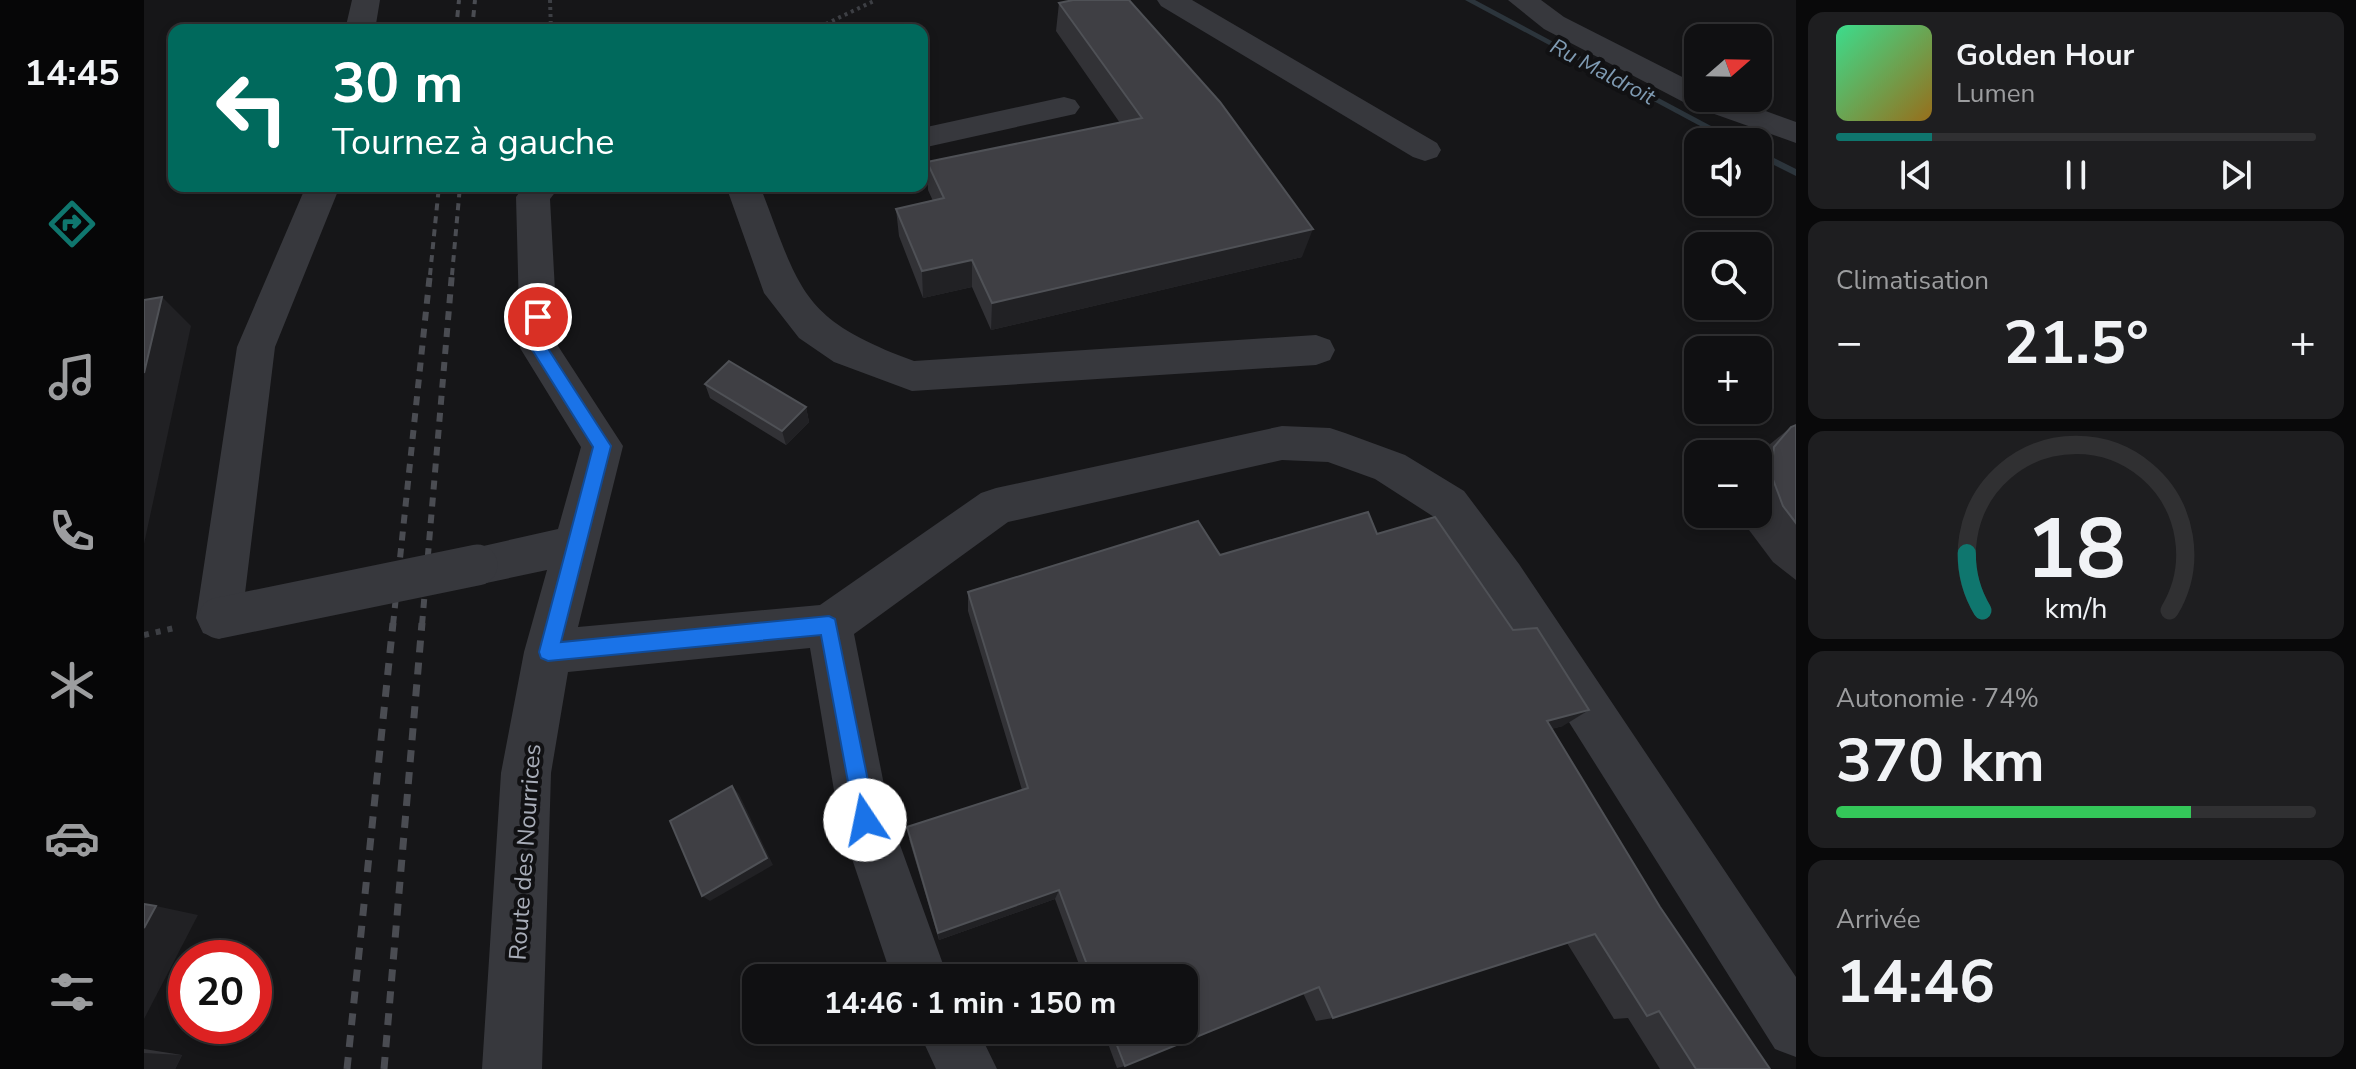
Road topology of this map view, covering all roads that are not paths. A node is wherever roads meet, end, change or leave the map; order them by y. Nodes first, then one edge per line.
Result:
1 (366, 0) edge
2 (1171, 0) edge
3 (1522, 0) edge
4 (361, 24) edge
5 (1684, 90) edge
6 (1064, 107) dead end
7 (1738, 112) edge
8 (1796, 133) edge
9 (928, 137) edge
10 (1425, 150) dead end
11 (321, 192) edge
12 (538, 192) edge
13 (756, 192) edge
14 (1316, 350) dead end
15 (575, 545) junction
16 (829, 625) junction
17 (548, 652) junction
18 (915, 964) edge
19 (1796, 1028) edge
20 (954, 1044) edge
21 (512, 1069) edge
22 (967, 1069) edge

1 - 4 street
2 - 10 street
3 - 5 street
6 - 9 street
7 - 8 street
11 - 15 street, bridge
12 - 15 street, Route des Nourrices
13 - 14 street
15 - 17 street, Route des Nourrices
16 - 17 street
16 - 18 street
16 - 19 street
17 - 21 street, Route des Nourrices
20 - 22 street

